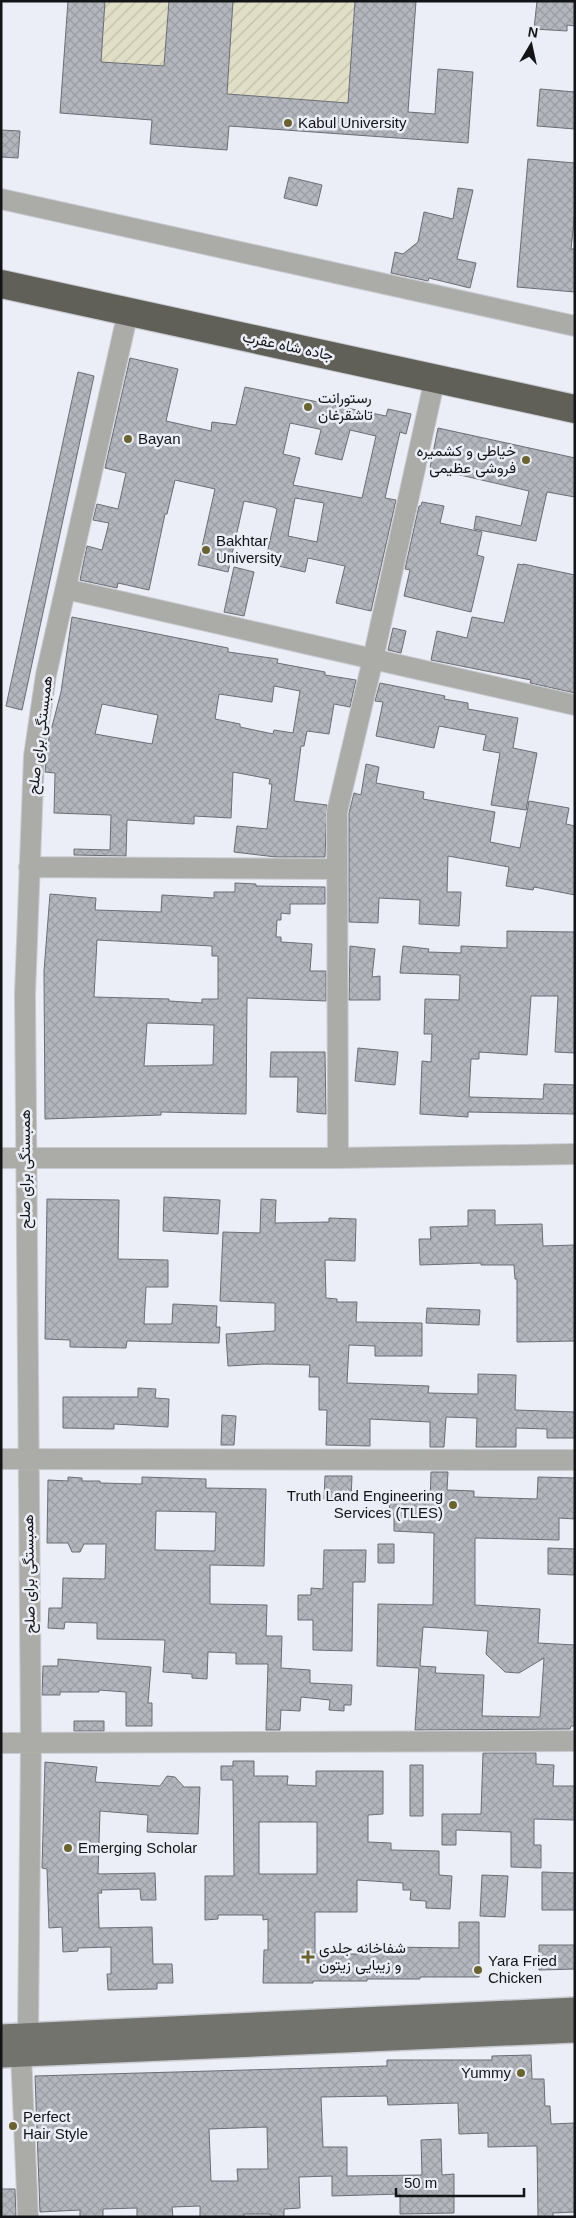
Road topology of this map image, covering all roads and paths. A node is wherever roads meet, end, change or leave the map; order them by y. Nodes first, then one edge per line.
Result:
1 (1, 199) edge
2 (1, 284) edge
3 (128, 312) junction
4 (575, 326) edge
5 (435, 378) junction
6 (575, 410) edge
7 (66, 589) junction
8 (373, 659) junction
9 (575, 705) edge
10 (29, 866) junction
11 (336, 869) junction
12 (575, 1154) edge
13 (1, 1158) edge
14 (25, 1158) junction
15 (338, 1158) junction
16 (1, 1459) edge
17 (27, 1459) junction
18 (575, 1460) edge
19 (575, 1741) edge
20 (1, 1743) edge
21 (31, 1743) junction
22 (575, 2010) edge
23 (575, 2030) edge
24 (1, 2037) edge
25 (17, 2048) edge
26 (28, 2217) edge

1 - 4 street
2 - 3 highway, جاده شاه عقرب
3 - 5 highway, جاده شاه عقرب
3 - 7 street, همبستگی برای صلح
5 - 6 highway, جاده شاه عقرب
5 - 8 street
7 - 8 street
7 - 10 street, همبستگی برای صلح
8 - 9 street
8 - 11 street
10 - 11 street
10 - 14 street, همبستگی برای صلح
11 - 15 street
12 - 15 street
13 - 14 street
14 - 15 street
14 - 17 street, همبستگی برای صلح
16 - 17 street
17 - 18 street
17 - 21 street, همبستگی برای صلح
19 - 21 street
20 - 21 street
21 - 25 street, همبستگی برای صلح
22 - 25 main road
23 - 25 main road
24 - 25 main road
25 - 26 street, همبستگی برای صلح

